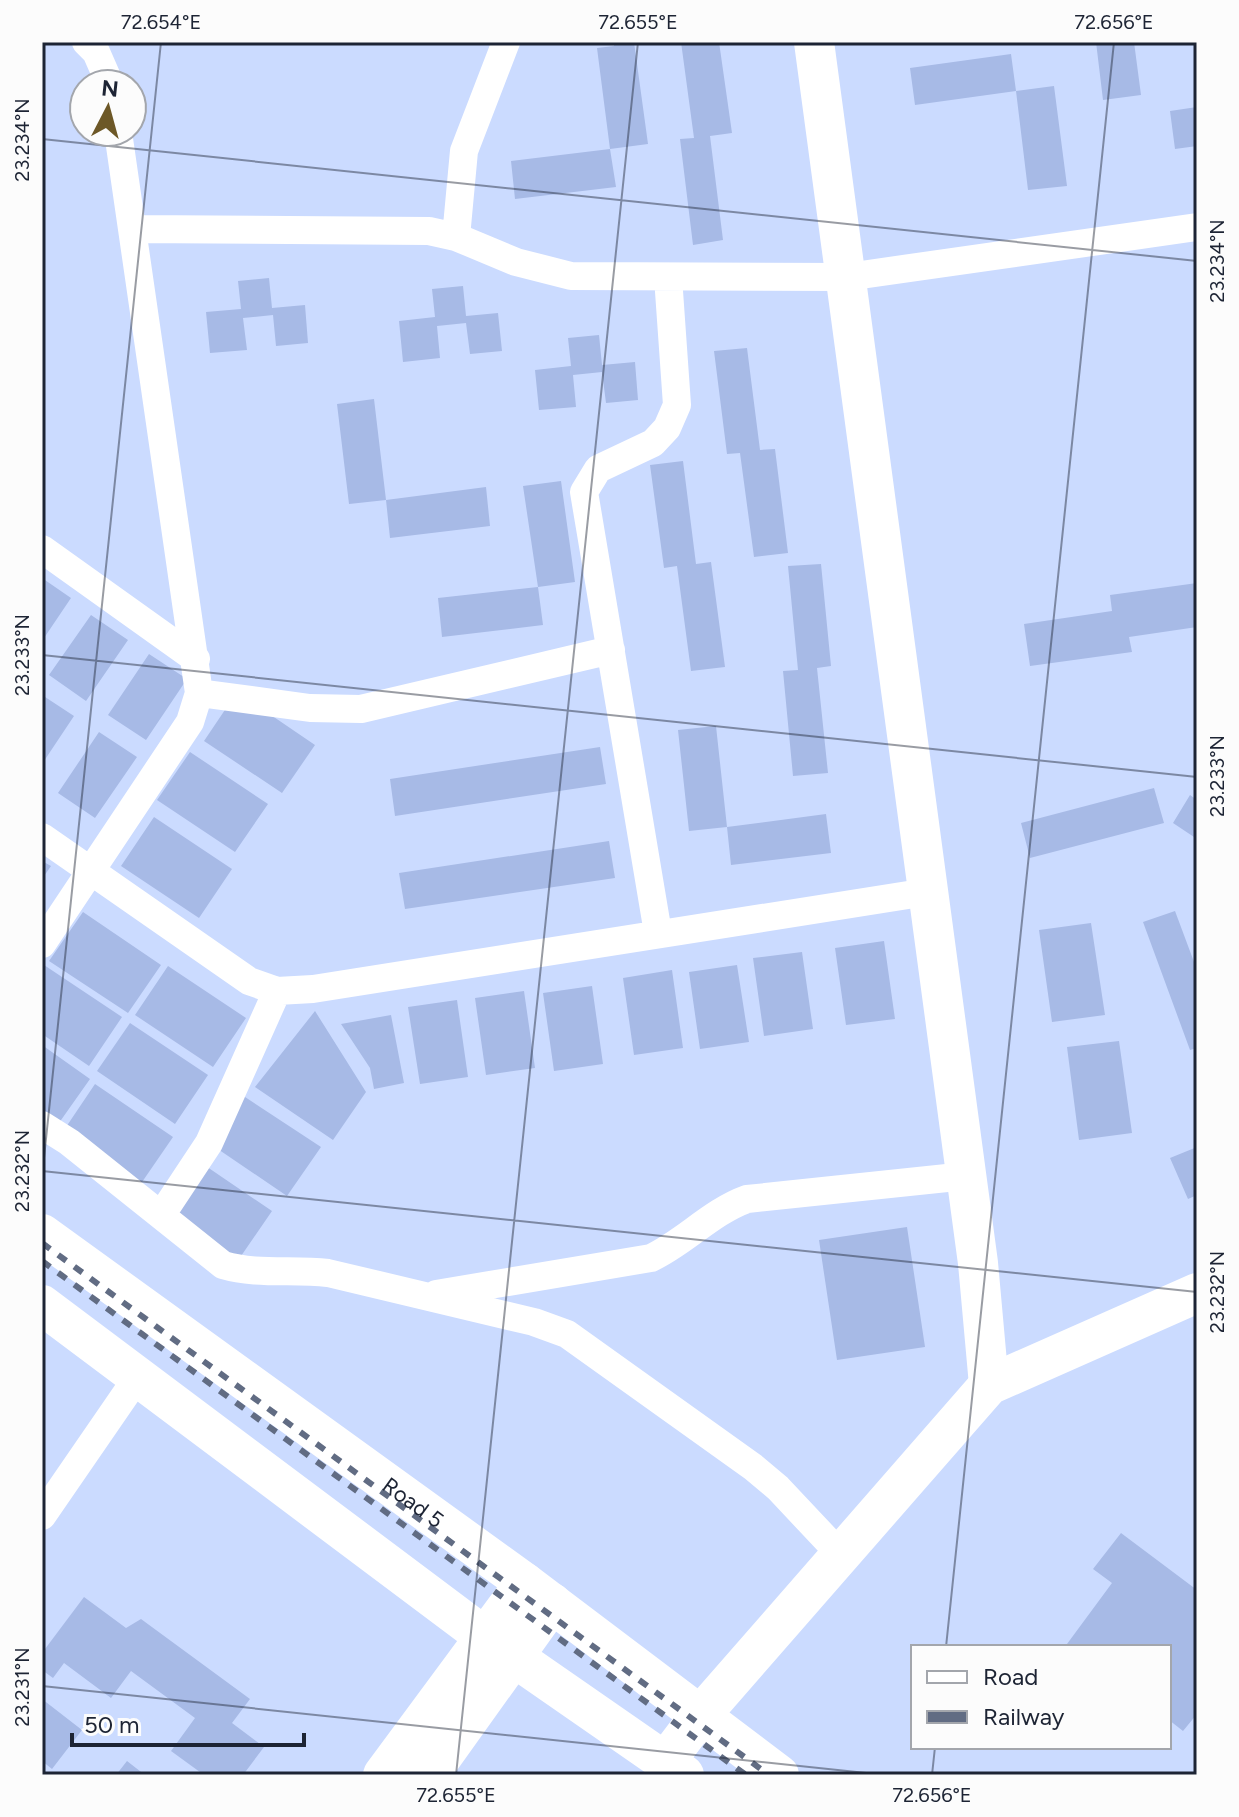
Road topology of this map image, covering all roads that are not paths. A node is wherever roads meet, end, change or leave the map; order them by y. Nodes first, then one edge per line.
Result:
1 (86, 42) edge
2 (506, 42) edge
3 (814, 42) edge
4 (103, 68) edge
5 (120, 148) edge
6 (1197, 227) edge
7 (133, 229) junction
8 (456, 237) junction
9 (668, 277) junction
10 (847, 277) junction
11 (42, 549) edge
12 (611, 650) junction
13 (196, 659) junction
14 (199, 693) junction
15 (42, 837) edge
16 (89, 869) junction
17 (927, 892) junction
18 (658, 933) junction
19 (42, 944) edge
20 (277, 991) junction
21 (42, 1125) edge
22 (966, 1176) junction
23 (162, 1214) junction
24 (42, 1234) edge
25 (1197, 1293) edge
26 (423, 1296) junction
27 (42, 1305) edge
28 (139, 1375) junction
29 (989, 1385) junction
30 (42, 1516) edge
31 (841, 1555) junction
32 (539, 1593) junction
33 (500, 1647) junction
34 (699, 1717) junction
35 (408, 1768) edge
36 (674, 1769) edge
37 (779, 1775) edge

1 - 4 street
2 - 8 street
3 - 10 street
5 - 7 street
6 - 10 street
7 - 8 street
7 - 13 street
8 - 9 street
9 - 10 street
9 - 12 street
10 - 17 street
11 - 13 street
12 - 14 street
12 - 18 street
13 - 14 street
14 - 16 street
15 - 16 street
16 - 19 street
16 - 20 street
17 - 18 street
17 - 22 street
18 - 20 street
20 - 23 street
21 - 23 street
22 - 26 street
22 - 29 street
23 - 26 street
24 - 32 street, Road 5
25 - 29 street
26 - 31 street
27 - 28 street
28 - 30 street
28 - 33 street
29 - 31 street
31 - 34 street
32 - 33 street
32 - 34 street, Road 5
33 - 35 street
33 - 36 street
34 - 36 street
34 - 37 street, Road 5

